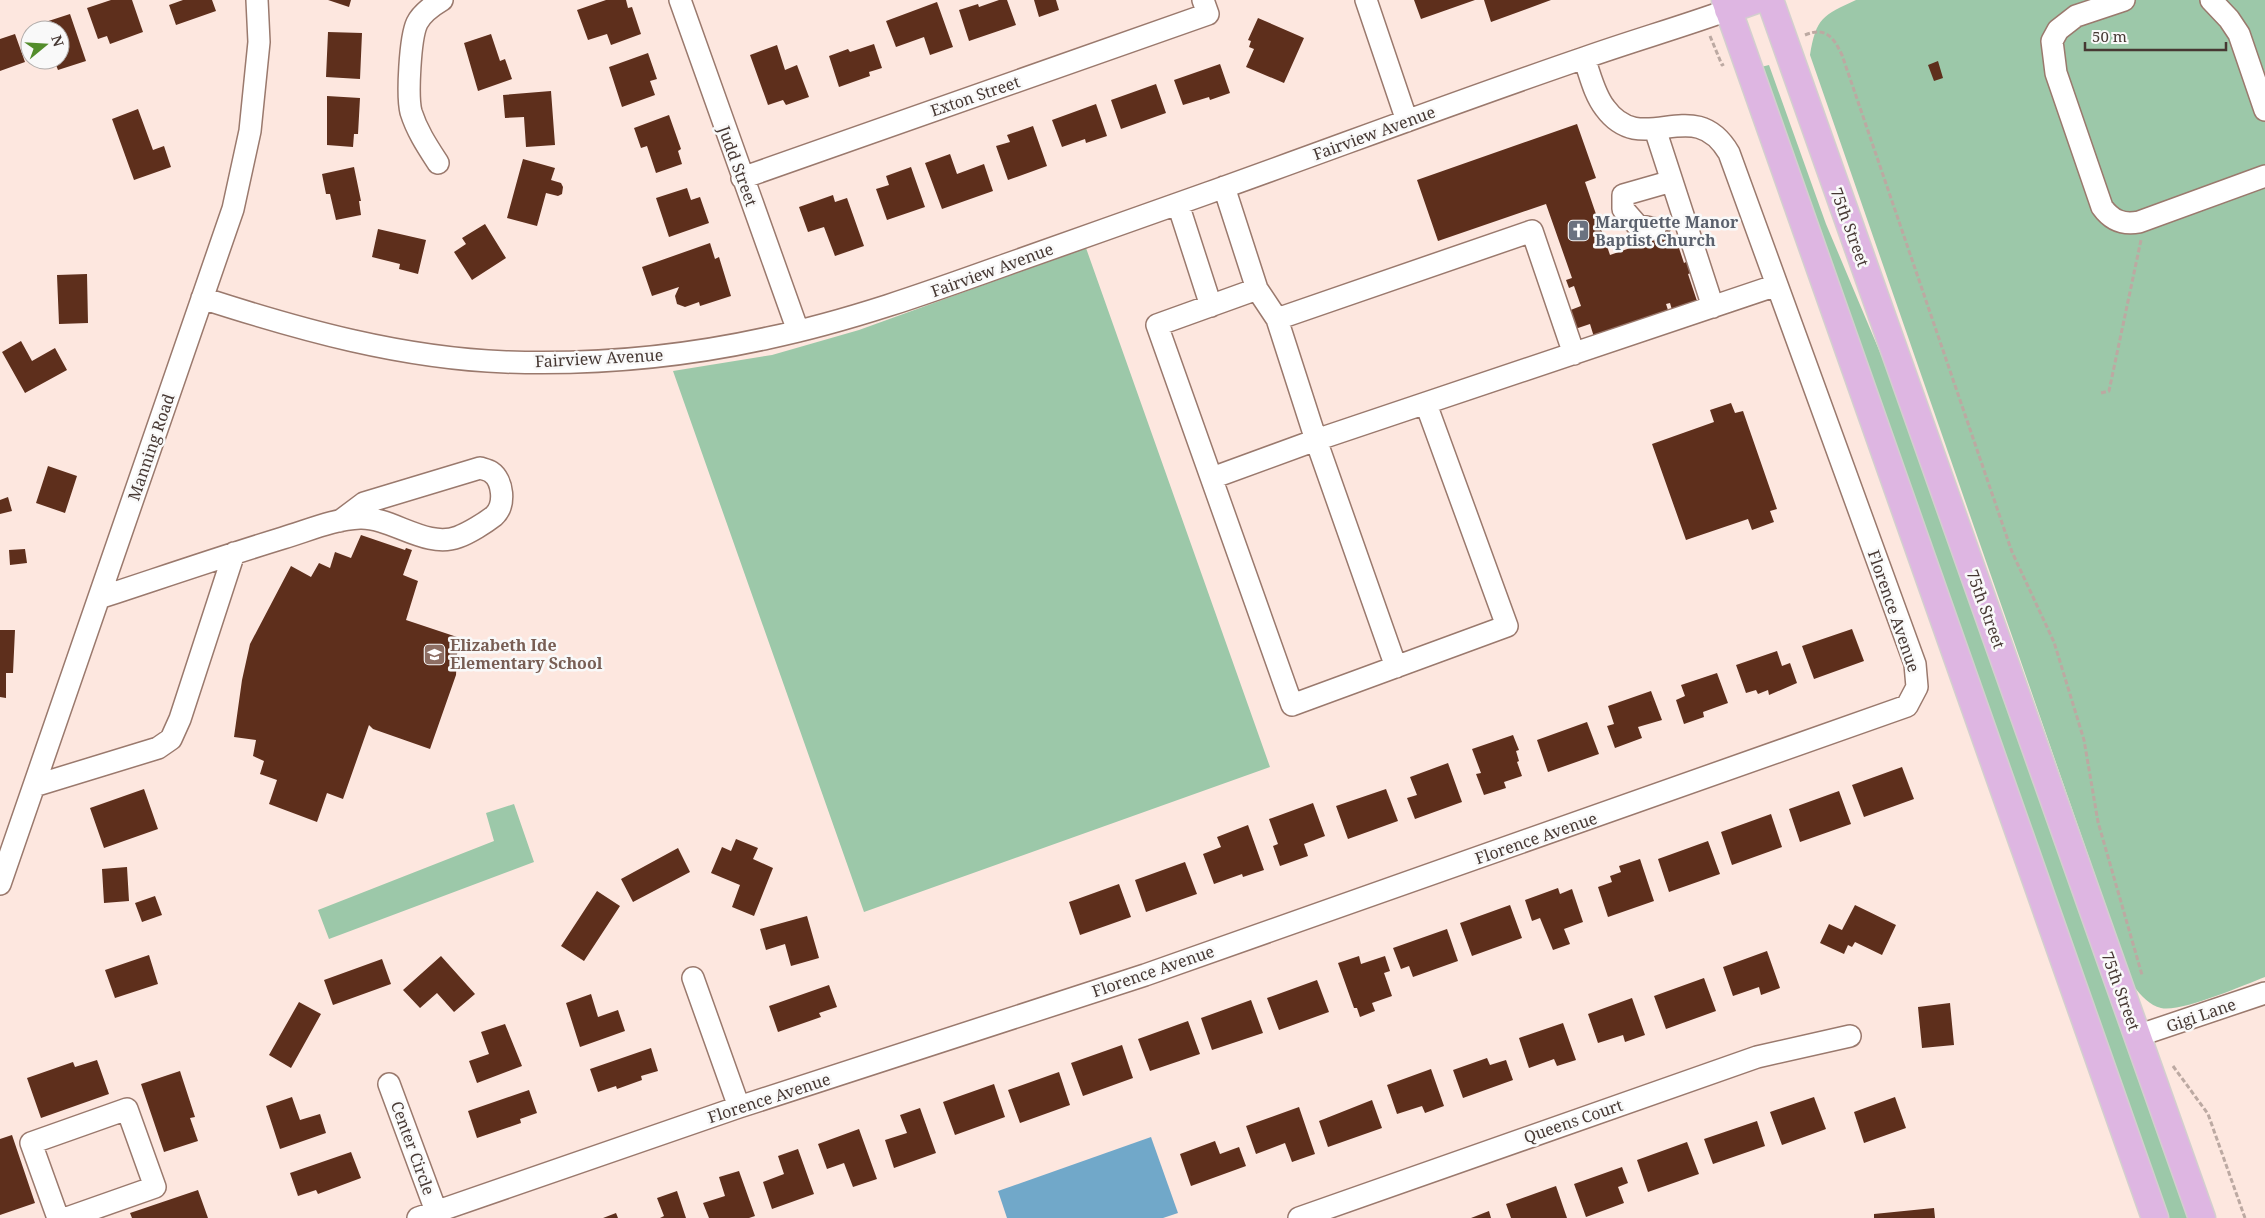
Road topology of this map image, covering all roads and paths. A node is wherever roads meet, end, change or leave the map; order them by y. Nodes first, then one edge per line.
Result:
1 (257, 0) edge
2 (680, 0) edge
3 (1366, 0) edge
4 (1756, 0) edge
5 (1770, 0) edge
6 (2124, 0) edge
7 (2211, 0) edge
8 (435, 4) edge
9 (1727, 5) edge
10 (1205, 7) edge
11 (1815, 31) dead end
12 (1584, 58) junction
13 (2265, 110) edge
14 (1407, 121) junction
15 (1655, 129) junction
16 (438, 163) dead end
17 (2265, 176) edge
18 (742, 178) junction
19 (1672, 181) junction
20 (1224, 187) junction
21 (1178, 204) junction
22 (1671, 231) junction
23 (2142, 237) dead end
24 (1778, 285) junction
25 (1257, 289) junction
26 (202, 298) junction
27 (1210, 306) junction
28 (1713, 307) junction
29 (1277, 319) junction
30 (798, 332) junction
31 (1574, 354) junction
32 (2102, 393) dead end
33 (1426, 404) junction
34 (1316, 440) junction
35 (1212, 478) junction
36 (340, 521) junction
37 (234, 553) junction
38 (99, 598) junction
39 (1396, 667) junction
40 (34, 786) junction
41 (0, 884) edge
42 (693, 978) dead end
43 (2144, 983) dead end
44 (2265, 993) edge
45 (1850, 1036) dead end
46 (2137, 1036) junction
47 (2168, 1059) dead end
48 (389, 1084) dead end
49 (739, 1107) junction
50 (94, 1214) edge
51 (427, 1215) edge
52 (58, 1218) edge
53 (67, 1218) edge
54 (1299, 1218) edge
55 (2155, 1218) edge
56 (2202, 1218) edge
57 (2245, 1218) edge

1 - 26 street, Manning Road
2 - 18 street, Judd Street
3 - 14 street
4 - 9 main road, Fairview Avenue
5 - 46 main road, 75th Street
6 - 17 street
7 - 13 street
8 - 16 street
9 - 12 street, Fairview Avenue
9 - 55 main road
10 - 18 street, Exton Street
11 - 43 path
12 - 14 street, Fairview Avenue
12 - 15 street, Florence Avenue
14 - 20 street, Fairview Avenue
15 - 19 street
15 - 24 street, Florence Avenue
18 - 30 street, Judd Street
19 - 22 street
19 - 22 street
20 - 21 street, Fairview Avenue
20 - 25 street
21 - 27 street
21 - 30 street, Fairview Avenue
22 - 28 street
23 - 32 path
24 - 28 street
24 - 49 street, Florence Avenue
25 - 27 street
25 - 29 street
26 - 30 street, Fairview Avenue
26 - 38 street, Manning Road
27 - 35 street
28 - 31 street
29 - 31 street
29 - 34 street
31 - 33 street
33 - 34 street
33 - 39 street
34 - 35 street
34 - 39 street
35 - 39 street
36 - 36 street
36 - 37 street
37 - 38 street
37 - 40 street
38 - 40 street, Manning Road
40 - 41 street, Manning Road
42 - 49 street
44 - 46 street, Gigi Lane
45 - 54 street, Queens Court
46 - 56 main road, 75th Street
47 - 57 path
48 - 51 street, Center Circle
49 - 51 street, Florence Avenue
50 - 52 street
50 - 53 street

